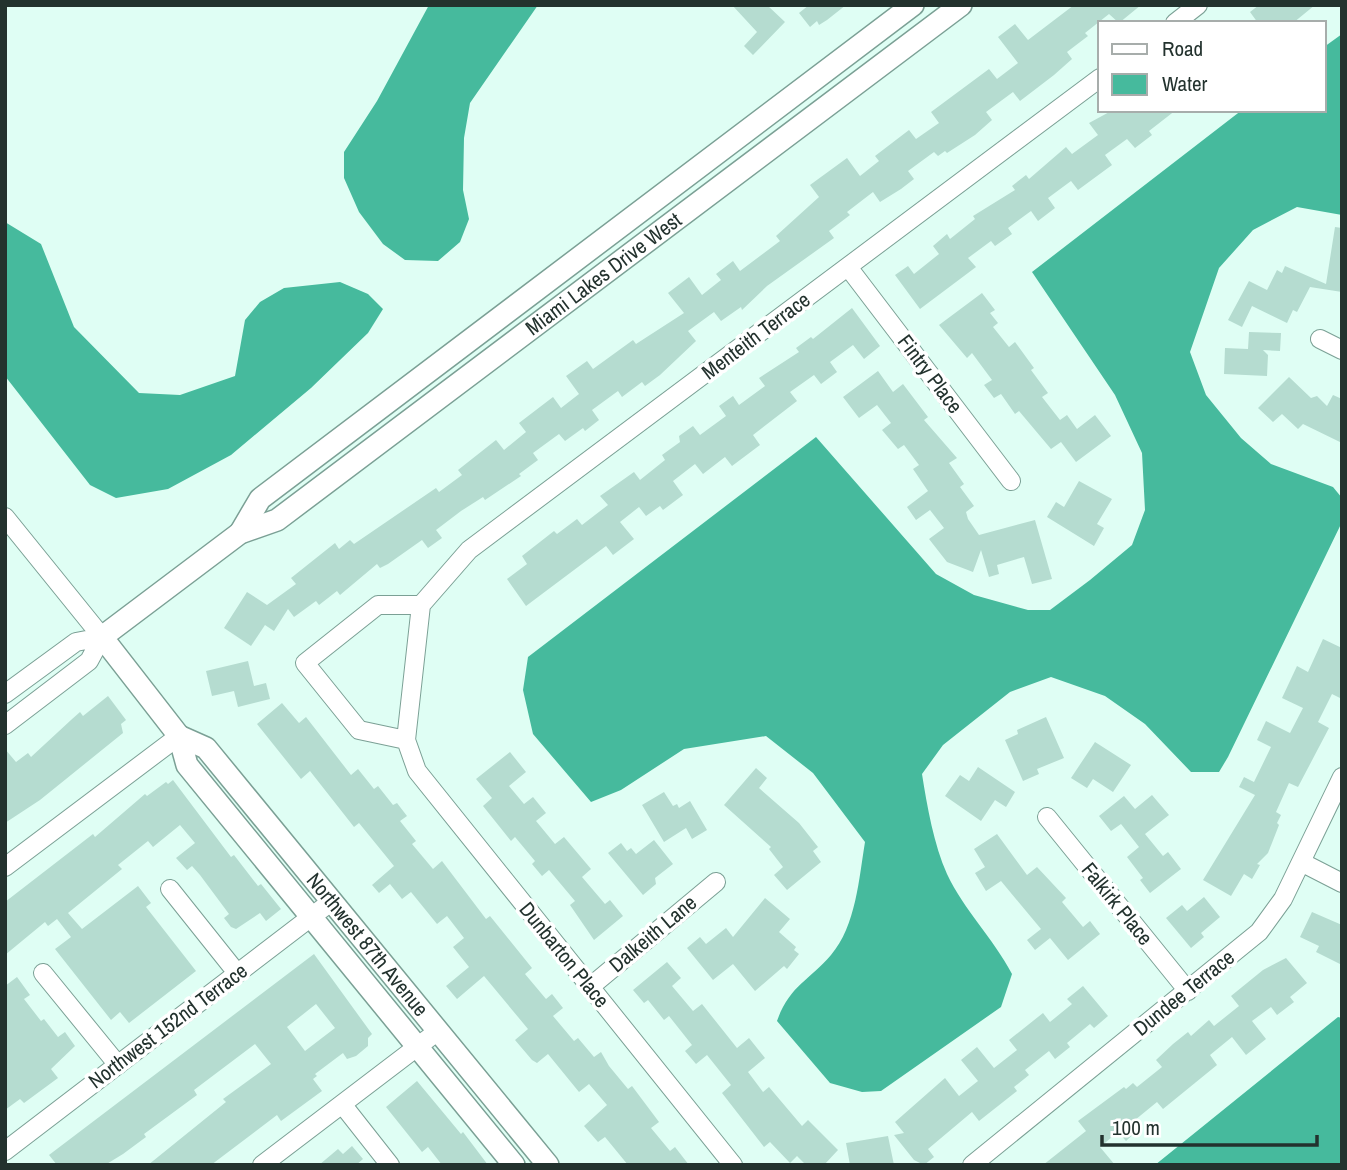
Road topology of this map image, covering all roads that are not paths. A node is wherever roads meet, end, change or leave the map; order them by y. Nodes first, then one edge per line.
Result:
1 (913, 5) edge
2 (961, 5) edge
3 (1198, 5) edge
4 (1178, 21) edge
5 (1098, 80) edge
6 (848, 267) junction
7 (1320, 340) dead end
8 (1342, 350) edge
9 (1011, 481) dead end
10 (5, 517) edge
11 (240, 533) junction
12 (421, 605) junction
13 (102, 637) junction
14 (5, 694) edge
15 (5, 725) edge
16 (179, 736) junction
17 (406, 740) junction
18 (1342, 777) edge
19 (1047, 817) dead end
20 (1301, 862) junction
21 (5, 867) edge
22 (716, 882) dead end
23 (1342, 883) edge
24 (170, 889) dead end
25 (332, 901) junction
26 (311, 917) junction
27 (43, 972) dead end
28 (236, 974) junction
29 (590, 987) junction
30 (1188, 991) junction
31 (438, 1031) junction
32 (418, 1047) junction
33 (118, 1065) junction
34 (342, 1104) junction
35 (5, 1151) edge
36 (261, 1165) edge
37 (390, 1165) edge
38 (514, 1165) edge
39 (548, 1165) edge
40 (733, 1165) edge
41 (972, 1165) edge

1 - 11 main road, Miami Lakes Drive West
2 - 11 main road, Miami Lakes Drive West
3 - 4 street
5 - 6 street, Menteith Terrace
6 - 9 street, Fintry Place
6 - 12 street, Menteith Terrace
7 - 8 street
10 - 13 street, Northwest 87th Avenue
11 - 13 main road, Miami Lakes Drive West
12 - 17 street, Dunbarton Place
12 - 17 street
13 - 14 street
13 - 15 street
13 - 16 main road, Northwest 87th Avenue
16 - 21 street
16 - 25 main road, Northwest 87th Avenue
16 - 26 main road, Northwest 87th Avenue
17 - 29 street, Dunbarton Place
18 - 20 street, Dundee Terrace
19 - 30 street, Falkirk Place
20 - 23 street
20 - 30 street, Dundee Terrace
22 - 29 street, Dalkeith Lane
24 - 28 street
25 - 26 street, Northwest 152nd Terrace
25 - 31 main road, Northwest 87th Avenue
26 - 28 street, Northwest 152nd Terrace
26 - 32 main road, Northwest 87th Avenue
27 - 33 street
28 - 33 street, Northwest 152nd Terrace
29 - 40 street, Dunbarton Place
30 - 41 street, Dundee Terrace
31 - 32 street
31 - 39 main road, Northwest 87th Avenue
32 - 34 street
32 - 38 main road, Northwest 87th Avenue
33 - 35 street, Northwest 152nd Terrace
34 - 36 street
34 - 37 street

